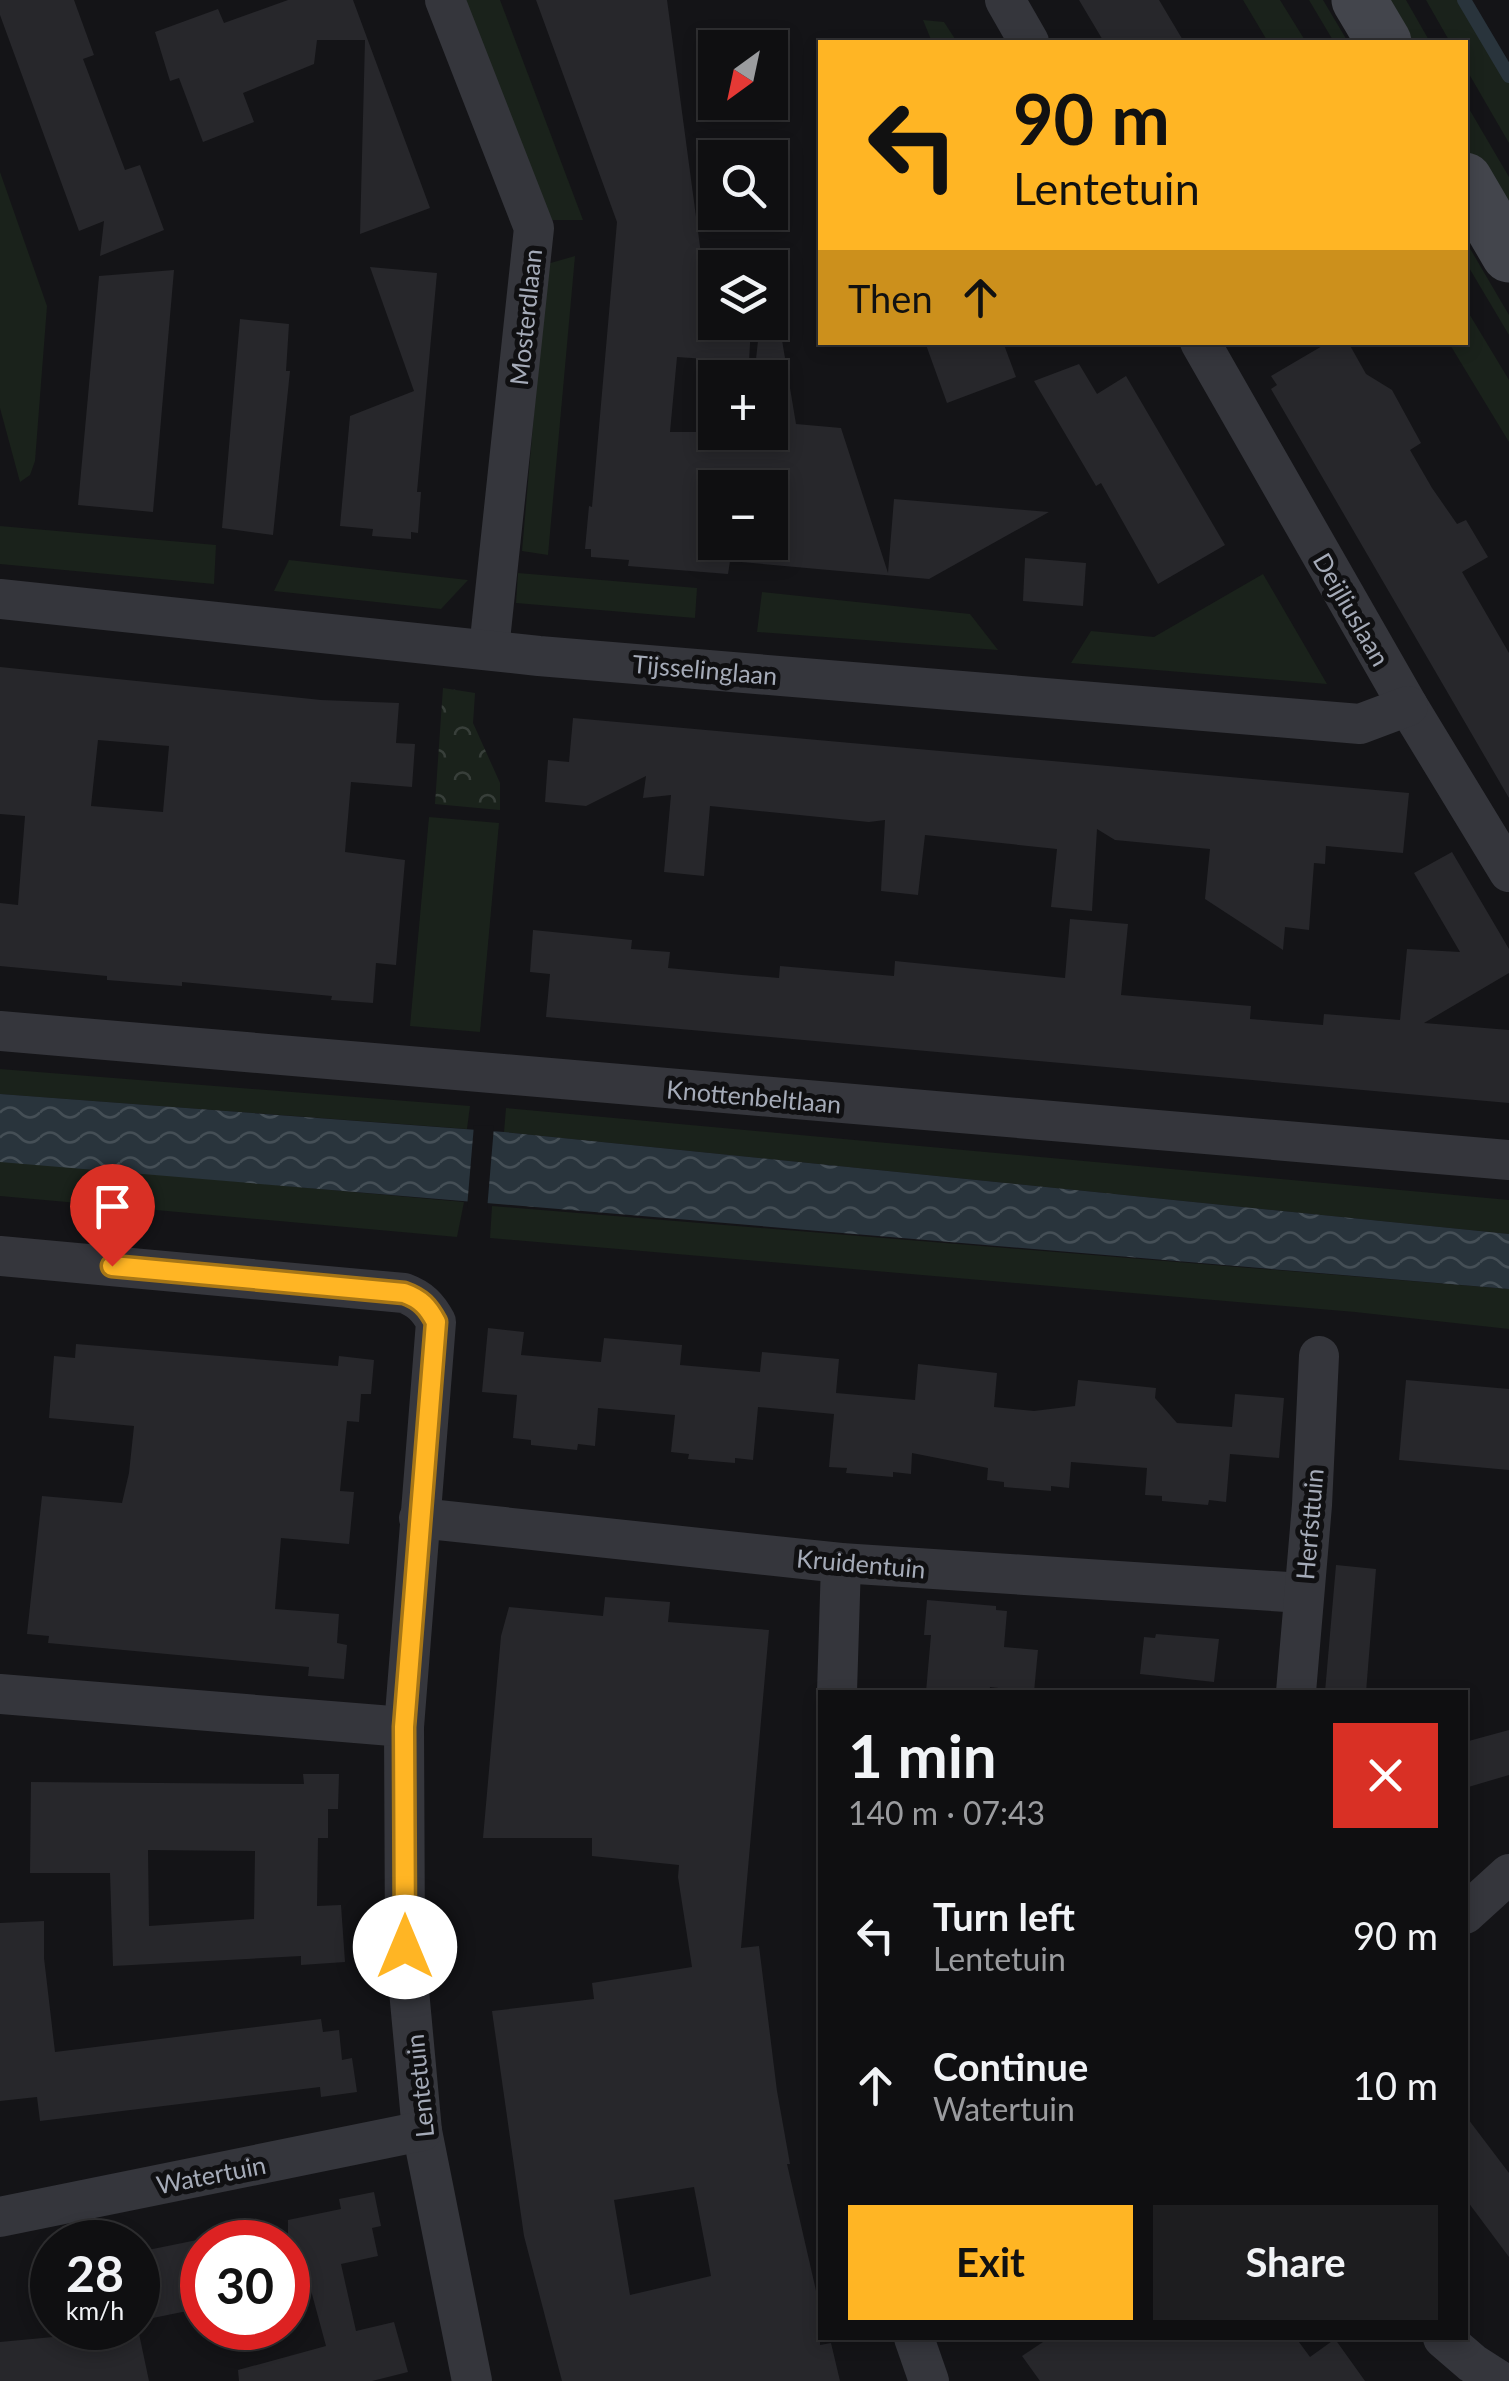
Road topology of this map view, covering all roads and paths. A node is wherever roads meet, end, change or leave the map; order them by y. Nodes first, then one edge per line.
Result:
1 (445, 0) edge
2 (1005, 0) edge
3 (1359, 0) edge
4 (1028, 40) edge
5 (1383, 40) edge
6 (1468, 185) edge
7 (1509, 255) edge
8 (1202, 345) edge
9 (0, 599) edge
10 (488, 649) junction
11 (1408, 706) junction
12 (1509, 872) edge
13 (0, 1031) edge
14 (1509, 1160) edge
15 (0, 1256) edge
16 (1319, 1356) dead end
17 (419, 1518) junction
18 (841, 1563) junction
19 (1303, 1593) junction
20 (837, 1690) edge
21 (1296, 1690) edge
22 (0, 1694) edge
23 (404, 1727) junction
24 (1509, 1874) edge
25 (1468, 1911) edge
26 (422, 2131) junction
27 (0, 2217) edge
28 (915, 2340) edge
29 (1446, 2340) edge
30 (472, 2381) edge
31 (929, 2381) edge
32 (1500, 2381) edge

1 - 10 street, Mosterdlaan
2 - 4 street
3 - 5 main road
6 - 7 main road
8 - 11 street, Deijliuslaan
9 - 10 street, Tijsselinglaan
10 - 11 street, Tijsselinglaan
11 - 12 street, Deijliuslaan
13 - 14 street, Knottenbeltlaan
15 - 17 street, Lentetuin
16 - 19 street, Herfsttuin
17 - 18 street, Kruidentuin
17 - 23 street, Lentetuin
18 - 19 street, Kruidentuin
18 - 20 street
19 - 21 street, Herfsttuin
22 - 23 street
23 - 26 street, Lentetuin
24 - 25 street
26 - 27 street, Watertuin
26 - 30 street, Lentetuin
28 - 31 street
29 - 32 street

